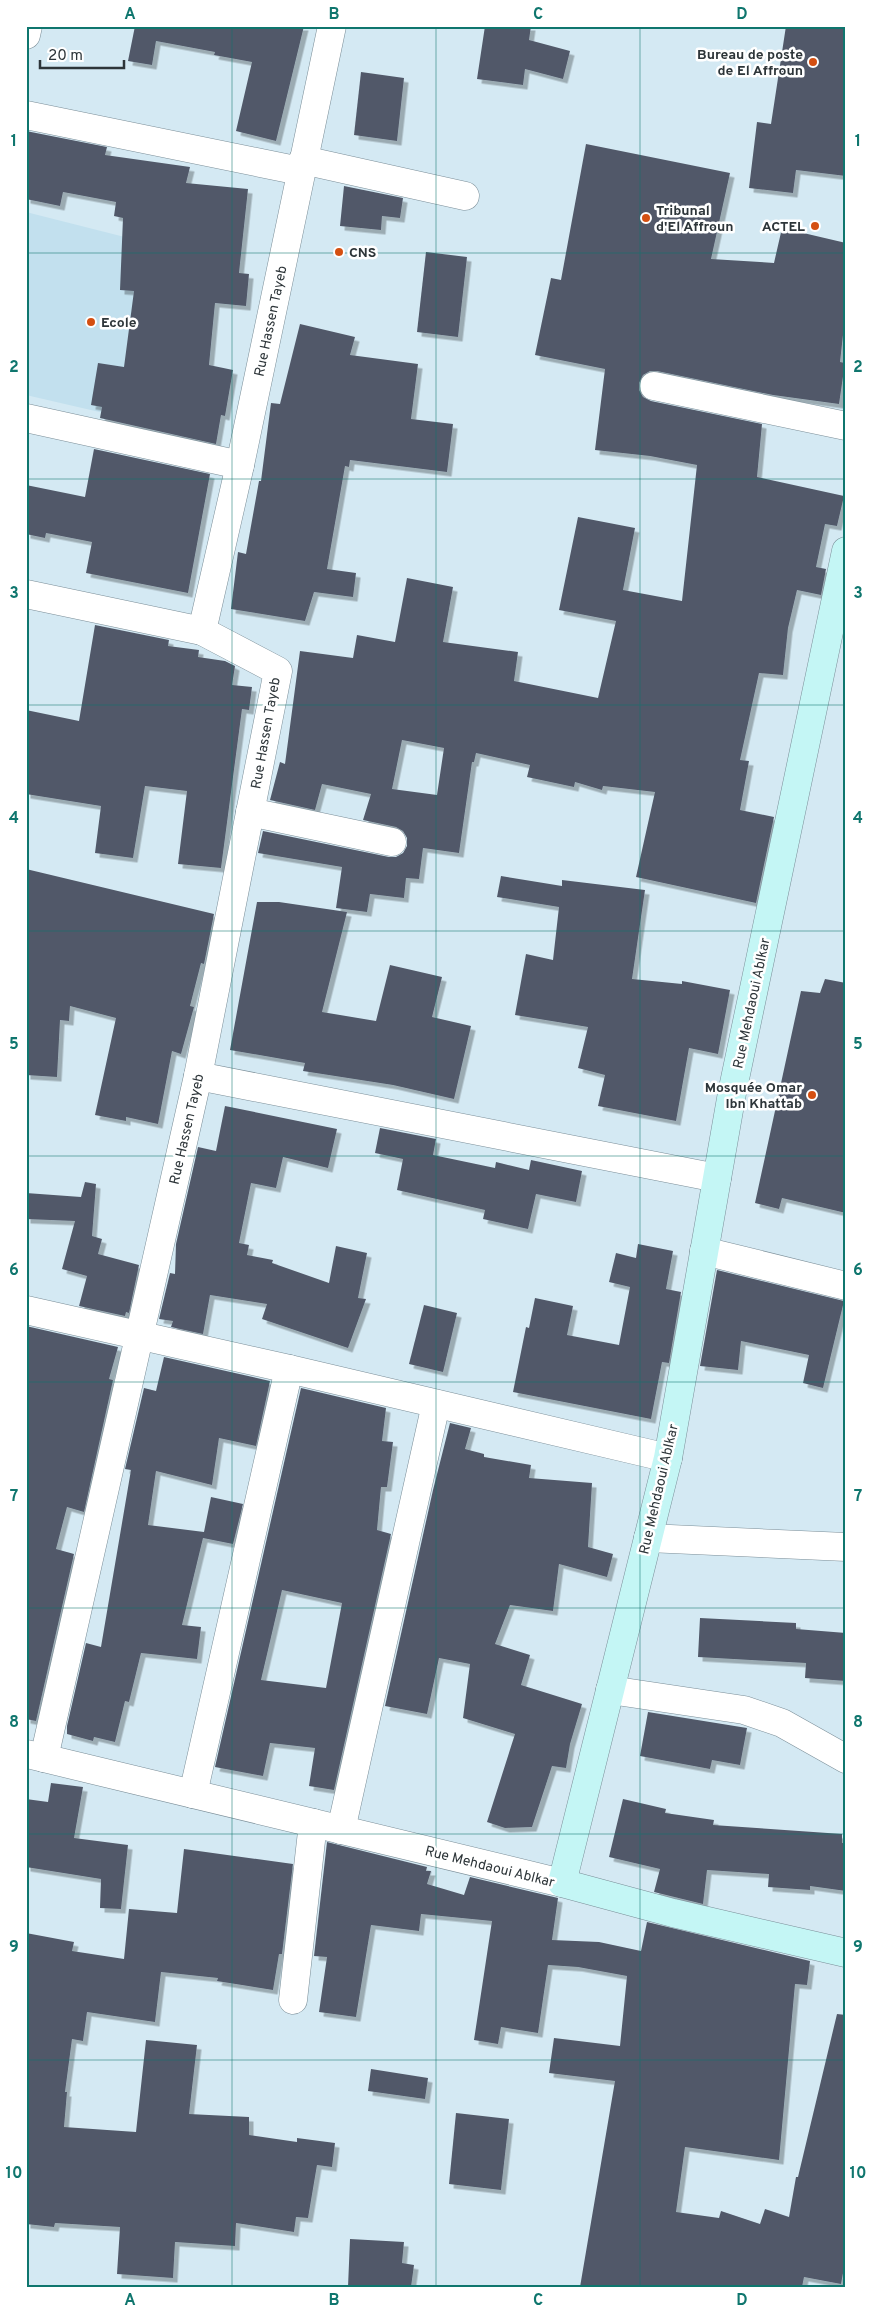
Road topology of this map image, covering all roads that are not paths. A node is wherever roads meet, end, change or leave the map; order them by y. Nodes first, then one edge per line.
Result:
1 (28, 26) edge
2 (332, 26) edge
3 (26, 35) edge
4 (26, 116) edge
5 (302, 165) junction
6 (465, 196) dead end
7 (654, 386) dead end
8 (26, 418) edge
9 (846, 426) edge
10 (240, 465) junction
11 (846, 551) edge
12 (26, 594) edge
13 (202, 631) junction
14 (250, 812) junction
15 (392, 842) dead end
16 (198, 1076) junction
17 (717, 1178) junction
18 (704, 1251) junction
19 (846, 1286) edge
20 (26, 1310) edge
21 (140, 1335) junction
22 (289, 1369) junction
23 (436, 1404) junction
24 (668, 1458) junction
25 (648, 1538) junction
26 (846, 1547) edge
27 (610, 1690) junction
28 (35, 1756) edge
29 (846, 1759) edge
30 (193, 1794) junction
31 (312, 1823) junction
32 (341, 1830) junction
33 (562, 1883) junction
34 (846, 1953) edge
35 (293, 2000) dead end

1 - 3 street
2 - 5 street, Rue Hassen Tayeb
4 - 5 street
5 - 6 street
5 - 10 street, Rue Hassen Tayeb
7 - 9 street
8 - 10 street
10 - 13 street, Rue Hassen Tayeb
11 - 17 street, Rue Mehdaoui Ablkar
12 - 13 street
13 - 14 street, Rue Hassen Tayeb
14 - 15 street
14 - 16 street, Rue Hassen Tayeb
16 - 17 street
16 - 21 street, Rue Hassen Tayeb
17 - 18 street, Rue Mehdaoui Ablkar
18 - 19 street
18 - 24 street, Rue Mehdaoui Ablkar
20 - 21 street
21 - 22 street
21 - 28 street, Rue Hassen Tayeb
22 - 23 street
22 - 30 street
23 - 24 street
23 - 32 street
24 - 25 street, Rue Mehdaoui Ablkar
25 - 26 street
25 - 27 street, Rue Mehdaoui Ablkar
27 - 29 street
27 - 33 street, Rue Mehdaoui Ablkar
28 - 30 street, Rue Mehdaoui Ablkar
30 - 31 street, Rue Mehdaoui Ablkar
31 - 32 street, Rue Mehdaoui Ablkar
31 - 35 street
32 - 33 street, Rue Mehdaoui Ablkar
33 - 34 street

